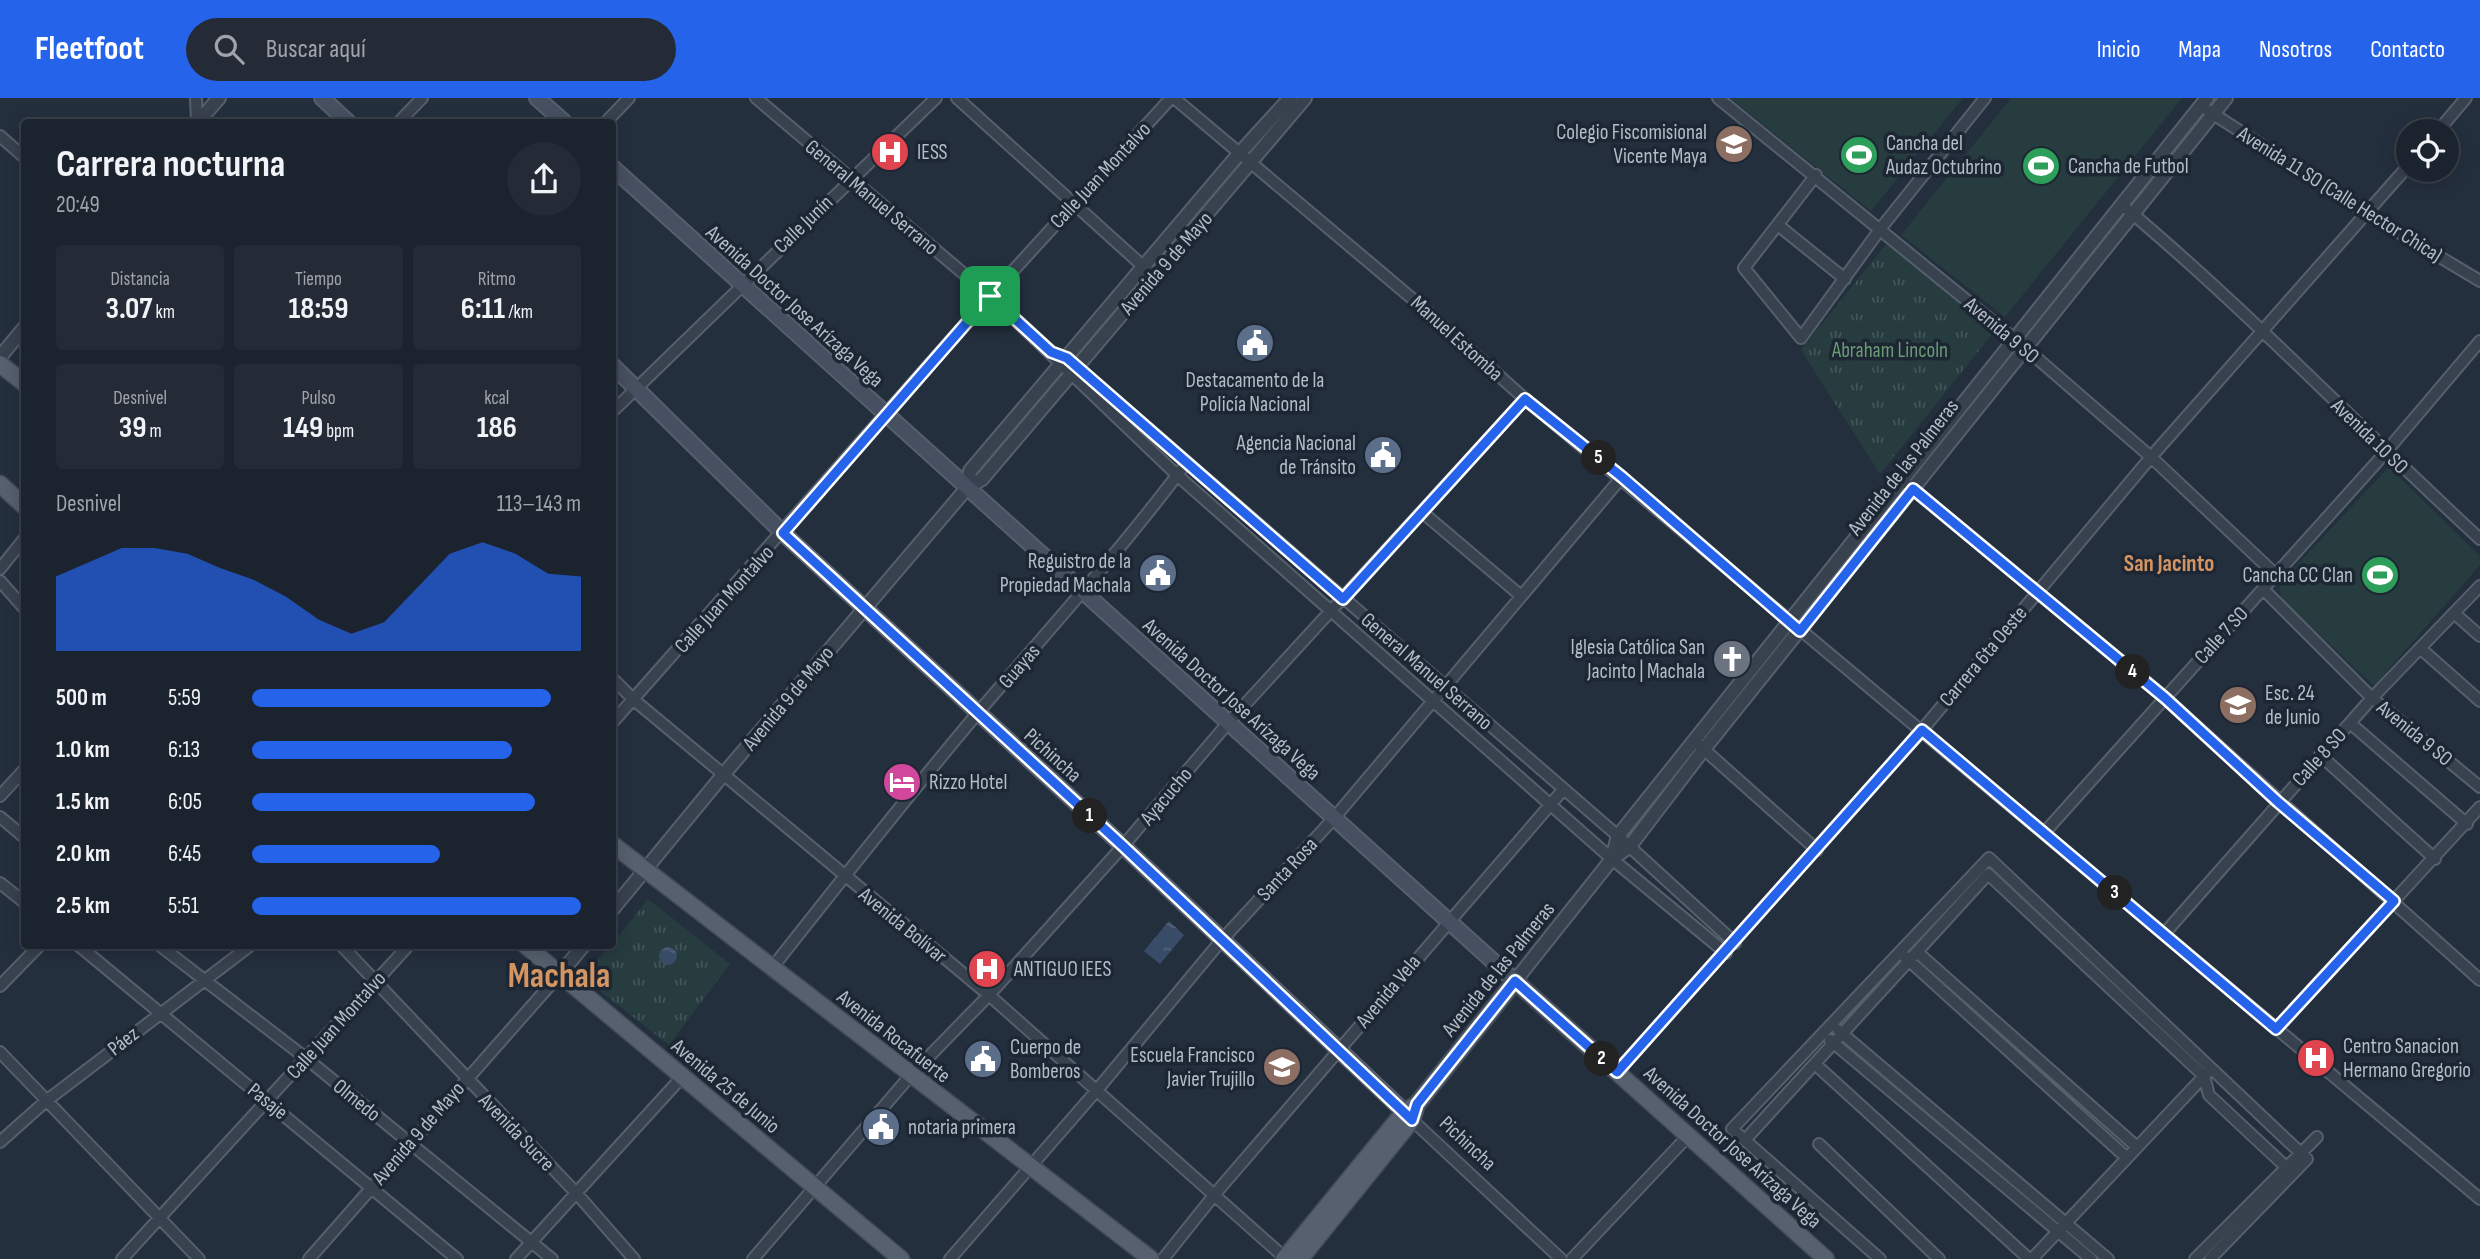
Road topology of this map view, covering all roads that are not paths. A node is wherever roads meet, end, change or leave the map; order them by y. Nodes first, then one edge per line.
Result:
1 (196, 98) edge
2 (219, 98) edge
3 (322, 98) edge
4 (422, 98) edge
5 (537, 98) edge
6 (629, 98) edge
7 (757, 98) edge
8 (936, 98) edge
9 (957, 98) edge
10 (1172, 98) edge
11 (1290, 98) edge
12 (1305, 98) edge
13 (1718, 98) edge
14 (1985, 98) edge
15 (2225, 98) edge
16 (2466, 98) edge
17 (2204, 102) edge
18 (2213, 113) junction
19 (198, 119) edge
20 (201, 119) edge
21 (345, 119) edge
22 (402, 119) edge
23 (561, 119) edge
24 (609, 119) edge
25 (2448, 119) edge
26 (2, 139) edge
27 (21, 155) edge
28 (1238, 155) junction
29 (1251, 164) junction
30 (616, 171) edge
31 (1816, 175) junction
32 (850, 178) junction
33 (2396, 180) edge
34 (1073, 204) junction
35 (2127, 209) junction
36 (2368, 214) junction
37 (1779, 226) junction
38 (1881, 228) junction
39 (1145, 268) junction
40 (1156, 277) junction
41 (1845, 279) junction
42 (2480, 281) edge
43 (740, 285) junction
44 (990, 296) junction
45 (2262, 330) junction
46 (21, 332) edge
47 (2480, 341) edge
48 (2020, 344) junction
49 (0, 357) edge
50 (0, 364) edge
51 (1067, 366) junction
52 (616, 369) edge
53 (21, 381) edge
54 (638, 388) junction
55 (1525, 399) junction
56 (616, 408) edge
57 (885, 415) junction
58 (2385, 453) junction
59 (2151, 457) junction
60 (1187, 462) junction
61 (1177, 475) junction
62 (1622, 477) junction
63 (1902, 480) junction
64 (0, 484) edge
65 (967, 488) junction
66 (1913, 489) junction
67 (21, 503) edge
68 (1422, 512) junction
69 (783, 533) junction
70 (2480, 539) edge
71 (21, 543) edge
72 (0, 569) edge
73 (2275, 574) junction
74 (0, 581) edge
75 (2480, 586) edge
76 (2263, 589) junction
77 (2036, 592) junction
78 (1083, 593) junction
79 (1520, 595) junction
80 (1343, 599) junction
81 (21, 605) edge
82 (865, 608) junction
83 (1333, 611) junction
84 (2454, 613) junction
85 (1789, 619) junction
86 (1800, 631) junction
87 (2480, 636) edge
88 (2420, 648) junction
89 (616, 682) edge
90 (1445, 686) junction
91 (2165, 698) junction
92 (2372, 698) junction
93 (634, 701) junction
94 (1433, 701) junction
95 (2480, 701) edge
96 (977, 715) junction
97 (616, 719) edge
98 (1228, 723) junction
99 (2350, 723) junction
100 (1922, 730) junction
101 (1699, 745) junction
102 (2320, 755) junction
103 (21, 772) edge
104 (723, 775) junction
105 (2480, 787) edge
106 (1563, 790) junction
107 (0, 796) edge
108 (2278, 802) junction
109 (1550, 805) junction
110 (2480, 807) edge
111 (0, 817) edge
112 (1335, 817) junction
113 (2467, 824) junction
114 (2044, 833) junction
115 (21, 834) edge
116 (1618, 836) junction
117 (1123, 846) junction
118 (1630, 846) junction
119 (616, 847) edge
120 (1817, 850) junction
121 (1612, 859) junction
122 (2435, 859) junction
123 (646, 870) junction
124 (844, 876) junction
125 (0, 883) edge
126 (21, 900) edge
127 (2394, 901) junction
128 (616, 905) edge
129 (1447, 921) junction
130 (2164, 934) junction
131 (1220, 942) junction
132 (1735, 943) junction
133 (36, 949) edge
134 (83, 949) edge
135 (164, 949) edge
136 (245, 949) edge
137 (345, 949) edge
138 (405, 949) edge
139 (530, 949) edge
140 (581, 949) edge
141 (1899, 952) junction
142 (1917, 952) junction
143 (1726, 953) junction
144 (1909, 961) junction
145 (772, 968) junction
146 (559, 975) junction
147 (2480, 980) edge
148 (204, 981) junction
149 (1515, 981) junction
150 (376, 982) junction
151 (0, 986) edge
152 (989, 995) junction
153 (159, 1013) junction
154 (1831, 1024) junction
155 (2276, 1029) junction
156 (1823, 1033) junction
157 (1842, 1034) junction
158 (1834, 1043) junction
159 (1338, 1051) junction
160 (0, 1052) edge
161 (307, 1059) junction
162 (1815, 1063) junction
163 (1617, 1072) junction
164 (2207, 1073) junction
165 (910, 1076) junction
166 (682, 1077) junction
167 (466, 1078) junction
168 (1097, 1090) junction
169 (267, 1100) junction
170 (46, 1101) junction
171 (1411, 1112) junction
172 (1689, 1135) junction
173 (2317, 1137) dead end
174 (1745, 1140) junction
175 (0, 1142) edge
176 (412, 1143) junction
177 (1819, 1144) dead end
178 (2137, 1147) junction
179 (2301, 1154) junction
180 (2127, 1158) junction
181 (1031, 1165) junction
182 (2286, 1167) junction
183 (816, 1187) junction
184 (372, 1188) junction
185 (1214, 1194) junction
186 (578, 1195) junction
187 (2480, 1199) edge
188 (158, 1217) junction
189 (2062, 1227) junction
190 (531, 1243) junction
191 (122, 1259) edge
192 (199, 1259) edge
193 (309, 1259) edge
194 (457, 1259) edge
195 (516, 1259) edge
196 (552, 1259) edge
197 (634, 1259) edge
198 (753, 1259) edge
199 (901, 1259) edge
200 (950, 1259) edge
201 (1151, 1259) edge
202 (1163, 1259) edge
203 (1289, 1259) edge
204 (1561, 1259) edge
205 (1572, 1259) edge
206 (1826, 1259) edge
207 (1880, 1259) edge
208 (1939, 1259) edge
209 (2031, 1259) edge
210 (2091, 1259) edge
211 (2108, 1259) edge
212 (2195, 1259) edge
213 (2210, 1259) edge

1 - 19 street
2 - 20 street
3 - 21 main road
4 - 22 street
5 - 23 main road
6 - 24 street
7 - 32 street, General Manuel Serrano
8 - 32 street, Calle Junín
9 - 34 street
10 - 28 street, Manuel Estomba
10 - 34 street, Calle Juan Montalvo
11 - 28 street, Avenida 9 de Mayo
12 - 29 street, Avenida 9 de Mayo
13 - 31 street, Avenida 9 SO
14 - 38 street
15 - 18 street, Avenida de las Palmeras
16 - 25 street
17 - 18 street, Avenida 11 SO (Calle Hector Chica)
17 - 35 street, Avenida de las Palmeras
18 - 35 street, Avenida de las Palmeras
18 - 36 street, Avenida 11 SO (Calle Hector Chica)
26 - 27 street
28 - 29 street, Manuel Estomba
28 - 39 street, Avenida 9 de Mayo
29 - 40 street, Avenida 9 de Mayo
29 - 55 street, Manuel Estomba
30 - 43 main road, Avenida Doctor Jose Arízaga Vega
31 - 37 street
31 - 38 street, Avenida 9 SO
32 - 43 street, Calle Junín
32 - 44 street, General Manuel Serrano
33 - 36 street, Carrera 6ta Oeste
34 - 39 street
34 - 44 street, Calle Juan Montalvo
35 - 45 street, Avenida 10 SO
35 - 48 street, Avenida de las Palmeras
36 - 42 street, Avenida 11 SO (Calle Hector Chica)
36 - 45 street, Carrera 6ta Oeste
37 - 41 street
37 - 41 street
38 - 41 street
38 - 48 street, Avenida 9 SO
39 - 40 street
39 - 51 street, Avenida 9 de Mayo
40 - 51 street, Avenida 9 de Mayo
43 - 54 street, Calle Junín
43 - 57 main road, Avenida Doctor Jose Arízaga Vega
44 - 51 street, General Manuel Serrano
44 - 57 street, Calle Juan Montalvo
45 - 58 street, Avenida 10 SO
45 - 59 street, Carrera 6ta Oeste
46 - 49 street
47 - 58 street, Calle 7 SO
48 - 59 street, Avenida 9 SO
48 - 63 street, Avenida de las Palmeras
48 - 66 street, Avenida de las Palmeras
50 - 53 main road
51 - 60 street, General Manuel Serrano
51 - 61 street, General Manuel Serrano
51 - 65 street, Avenida 9 de Mayo
52 - 54 main road, Pichincha
54 - 56 street, Calle Junín
54 - 69 main road, Pichincha
55 - 62 street, Manuel Estomba
55 - 68 street, Ayacucho
57 - 65 main road, Avenida Doctor Jose Arízaga Vega
57 - 69 street, Calle Juan Montalvo
58 - 70 street, Avenida 10 SO
58 - 73 street, Calle 7 SO
59 - 73 street, Avenida 9 SO
59 - 77 street, Carrera 6ta Oeste
60 - 61 street, Guayas
60 - 80 street, General Manuel Serrano
61 - 78 street, Guayas
61 - 83 street, General Manuel Serrano
62 - 79 street, Santa Rosa
62 - 85 street, Manuel Estomba
63 - 66 street
63 - 85 street, Avenida de las Palmeras
64 - 67 main road
65 - 78 main road, Avenida Doctor Jose Arízaga Vega
65 - 82 street, Avenida 9 de Mayo
66 - 77 street
66 - 86 street, Avenida de las Palmeras
68 - 79 street
68 - 80 street, Ayacucho
69 - 82 main road, Pichincha
69 - 93 street, Calle Juan Montalvo
71 - 72 street
73 - 76 street, Calle 7 SO
74 - 81 street
75 - 84 street, Calle 8 SO
76 - 91 street, Calle 7 SO
76 - 92 street, Avenida 9 SO
77 - 91 street
77 - 100 street, Carrera 6ta Oeste
78 - 96 street, Guayas
78 - 98 main road, Avenida Doctor Jose Arízaga Vega
79 - 90 street, Santa Rosa
80 - 83 street, Ayacucho
80 - 90 street, General Manuel Serrano
82 - 96 main road, Pichincha
82 - 104 street, Avenida 9 de Mayo
83 - 94 street, General Manuel Serrano
83 - 98 street, Ayacucho
84 - 87 street
84 - 88 street, Calle 8 SO
85 - 86 street, Manuel Estomba
85 - 101 street, Avenida de las Palmeras
86 - 100 street, Manuel Estomba
86 - 101 street, Avenida de las Palmeras
88 - 92 street, Calle 8 SO
88 - 95 street
89 - 93 street, Avenida Bolívar
90 - 94 street, Santa Rosa
90 - 106 street, General Manuel Serrano
91 - 108 street
91 - 114 street, Calle 7 SO
92 - 99 street, Calle 8 SO
92 - 105 street, Avenida 9 SO
93 - 97 street, Calle Juan Montalvo
93 - 104 street, Avenida Bolívar
94 - 109 street, General Manuel Serrano
94 - 112 street, Santa Rosa
96 - 117 main road, Pichincha
96 - 124 street, Guayas
98 - 112 main road, Avenida Doctor Jose Arízaga Vega
98 - 117 street, Ayacucho
99 - 102 street, Calle 8 SO
99 - 113 street
100 - 114 street, Manuel Estomba
100 - 120 street, Carrera 6ta Oeste
101 - 116 street, Avenida de las Palmeras
101 - 118 street, Avenida de las Palmeras
101 - 120 street
102 - 108 street, Calle 8 SO
102 - 122 street
103 - 107 street
104 - 123 street, Avenida 9 de Mayo
104 - 124 street, Avenida Bolívar
106 - 109 street, Avenida Vela
106 - 116 street, General Manuel Serrano
108 - 127 street
108 - 130 street, Calle 8 SO
109 - 121 street, General Manuel Serrano
109 - 129 street, Avenida Vela
110 - 113 street
111 - 115 street
112 - 129 main road, Avenida Doctor Jose Arízaga Vega
112 - 131 street, Santa Rosa
113 - 122 street
114 - 130 street, Manuel Estomba
116 - 118 street, General Manuel Serrano
116 - 121 street, Avenida de las Palmeras
117 - 131 main road, Pichincha
117 - 152 street, Ayacucho
118 - 121 street, Avenida de las Palmeras
118 - 132 street, General Manuel Serrano
119 - 123 main road, Avenida Rocafuerte
120 - 132 street, Carrera 6ta Oeste
121 - 143 street, General Manuel Serrano
121 - 149 street, Avenida de las Palmeras
122 - 127 street
123 - 128 street, Avenida 9 de Mayo
123 - 145 main road, Avenida Rocafuerte
124 - 145 street, Guayas
124 - 152 street, Avenida Bolívar
125 - 126 street
127 - 147 street
127 - 155 street
129 - 149 main road, Avenida Doctor Jose Arízaga Vega
129 - 159 street, Avenida Vela
130 - 155 street, Manuel Estomba
131 - 159 main road, Pichincha
131 - 168 street, Santa Rosa
132 - 143 street, Carrera 6ta Oeste
133 - 151 street
134 - 153 street, Pasaje
135 - 148 street, Olmedo
136 - 148 street, Páez
137 - 150 street, Avenida Sucre
138 - 150 street, Calle Juan Montalvo
139 - 146 main road, Avenida 25 de Junio
140 - 146 street, Avenida 9 de Mayo
141 - 144 street
141 - 154 street
141 - 164 street
142 - 144 street
142 - 164 street
142 - 178 street
143 - 163 street, Carrera 6ta Oeste
144 - 157 street
144 - 180 street
145 - 165 main road, Avenida Rocafuerte
146 - 166 main road, Avenida 25 de Junio
146 - 167 street, Avenida 9 de Mayo
148 - 153 street, Páez
148 - 161 street, Olmedo
149 - 163 main road, Avenida Doctor Jose Arízaga Vega
149 - 171 main road, Avenida de las Palmeras
150 - 161 street, Calle Juan Montalvo
150 - 167 street, Avenida Sucre
152 - 165 street, Ayacucho
152 - 168 street, Avenida Bolívar
153 - 169 street, Pasaje
153 - 170 street, Páez
154 - 156 street
154 - 157 street
155 - 187 street, Manuel Estomba
156 - 158 street
156 - 174 street
157 - 158 street
157 - 189 street
158 - 162 street
158 - 189 street
159 - 171 main road, Pichincha
159 - 185 street, Avenida Vela
160 - 170 street
161 - 169 street, Calle Juan Montalvo
161 - 176 street, Olmedo
162 - 174 street
162 - 209 street
163 - 172 main road, Avenida Doctor Jose Arízaga Vega
164 - 178 street
164 - 179 street
164 - 182 street
165 - 181 main road, Avenida Rocafuerte
165 - 183 street, Ayacucho
166 - 183 main road, Avenida 25 de Junio
166 - 186 street
167 - 176 street, Avenida 9 de Mayo
167 - 186 street, Avenida Sucre
168 - 181 street, Santa Rosa
168 - 185 street, Avenida Bolívar
169 - 184 street, Pasaje
169 - 188 street, Calle Juan Montalvo
170 - 175 street, Páez
170 - 188 street
171 - 203 main road, Avenida de las Palmeras
171 - 204 street, Pichincha
172 - 205 street
172 - 206 main road, Avenida Doctor Jose Arízaga Vega
173 - 179 street
174 - 207 street
176 - 184 street, Avenida 9 de Mayo
176 - 190 street, Olmedo
177 - 208 street
178 - 180 street
179 - 182 street
179 - 213 street
180 - 189 street
181 - 200 street, Santa Rosa
181 - 201 main road, Avenida Rocafuerte
182 - 212 street
183 - 198 street, Ayacucho
183 - 199 main road, Avenida 25 de Junio
184 - 193 street, Avenida 9 de Mayo
184 - 194 street, Pasaje
185 - 202 street, Avenida Vela
185 - 203 street, Avenida Bolívar
186 - 190 street
186 - 197 street, Avenida Sucre
188 - 191 street, Calle Juan Montalvo
188 - 192 street
189 - 209 street
189 - 210 street
189 - 211 street
190 - 195 street
190 - 196 street, Olmedo

